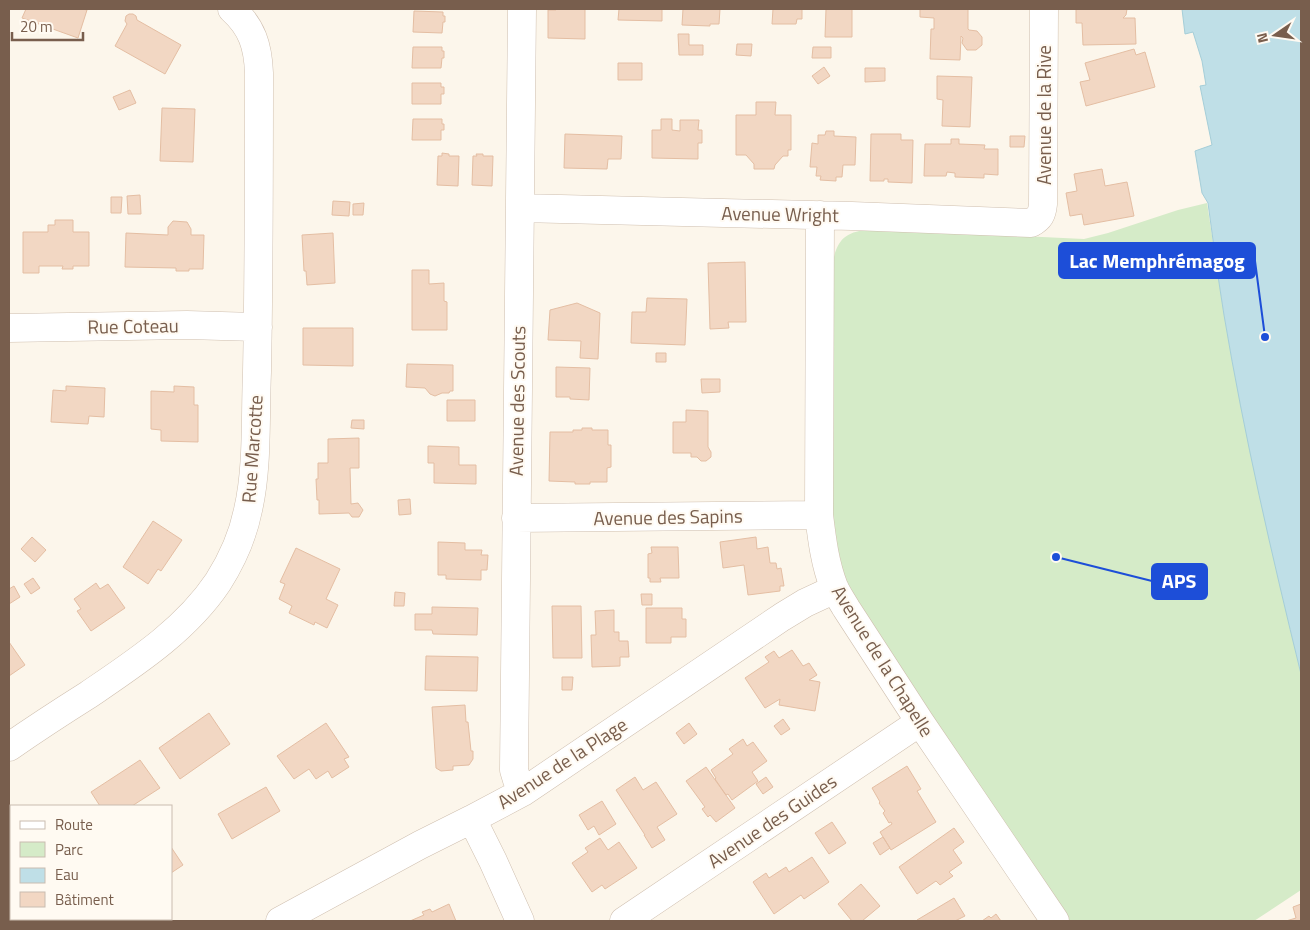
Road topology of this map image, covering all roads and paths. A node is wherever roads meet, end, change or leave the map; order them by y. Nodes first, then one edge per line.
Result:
1 (232, 9) edge
2 (522, 9) edge
3 (1044, 9) edge
4 (520, 208) junction
5 (820, 215) junction
6 (1038, 220) joint
7 (258, 327) junction
8 (9, 328) edge
9 (819, 515) junction
10 (516, 518) junction
11 (835, 589) junction
12 (920, 722) junction
13 (9, 747) edge
14 (523, 792) junction
15 (472, 819) junction
16 (280, 921) edge
17 (520, 921) edge
18 (624, 921) edge
19 (1055, 921) edge

1 - 7 street, Rue Marcotte
2 - 4 street, Avenue des Scouts
3 - 6 street, Avenue de la Rive
4 - 5 street, Avenue Wright
4 - 10 street, Avenue des Scouts
5 - 6 street, Avenue Wright
5 - 9 street, Avenue de la Chapelle
7 - 8 street, Rue Coteau
7 - 13 street, Rue Marcotte
9 - 10 street, Avenue des Sapins
9 - 11 street, Avenue de la Chapelle
10 - 14 street, Avenue des Scouts
11 - 12 street, Avenue de la Chapelle
11 - 14 street, Avenue de la Plage
12 - 18 street, Avenue des Guides
12 - 19 street, Avenue de la Chapelle
14 - 15 street, Avenue de la Plage
15 - 16 street, Avenue de la Plage
15 - 17 street

